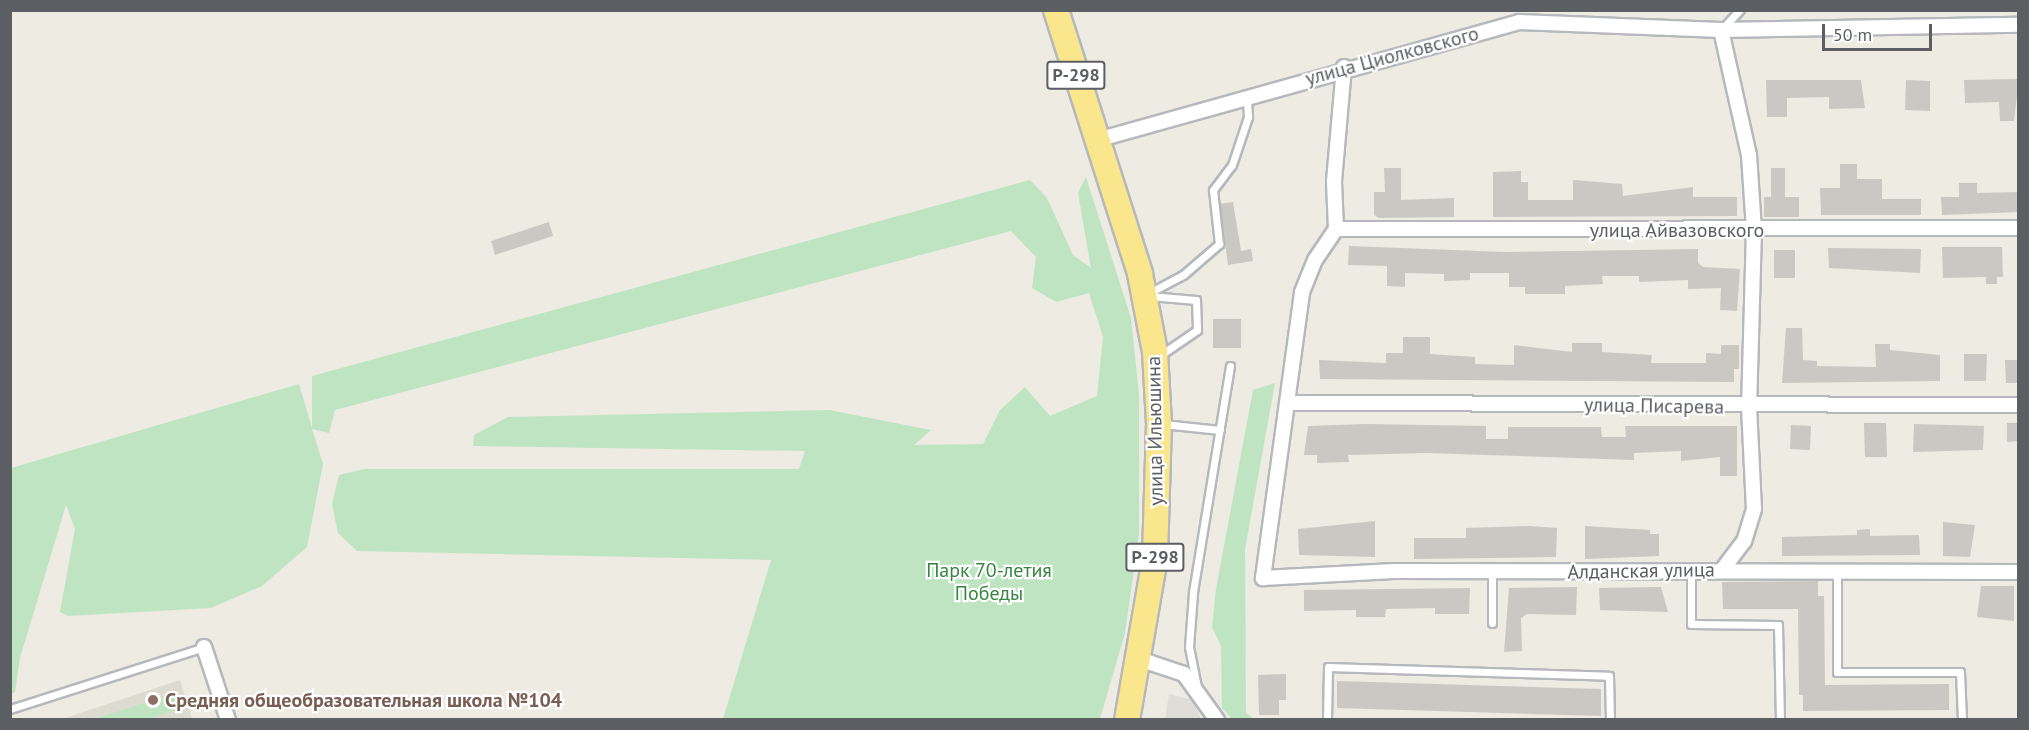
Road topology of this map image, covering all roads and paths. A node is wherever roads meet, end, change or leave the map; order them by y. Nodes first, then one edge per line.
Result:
1 (1056, 10) edge
2 (1740, 10) edge
3 (2019, 25) edge
4 (1721, 30) junction
5 (1344, 67) junction
6 (1247, 98) junction
7 (1097, 140) junction
8 (2019, 228) edge
9 (1336, 230) junction
10 (1754, 230) junction
11 (1144, 296) junction
12 (1155, 358) junction
13 (1230, 366) dead end
14 (1290, 403) junction
15 (2019, 405) edge
16 (1749, 407) junction
17 (1159, 423) junction
18 (1220, 430) junction
19 (1690, 569) junction
20 (1722, 570) junction
21 (1837, 571) junction
22 (2019, 573) edge
23 (1492, 574) junction
24 (1492, 622) dead end
25 (204, 647) joint
26 (1139, 659) junction
27 (1197, 687) junction
28 (10, 710) edge
29 (228, 720) edge
30 (1127, 720) edge
31 (1217, 720) edge
32 (1327, 720) edge
33 (1610, 720) edge
34 (1780, 720) edge
35 (1962, 720) edge

1 - 7 highway, улица Ильюшина / Р-298
2 - 4 lane
3 - 4 street, улица Циолковского
4 - 5 street, улица Циолковского
4 - 10 street
5 - 6 street, улица Циолковского
5 - 9 street
6 - 7 street, улица Циолковского
6 - 11 lane
7 - 11 highway, улица Ильюшина / Р-298
8 - 10 street, улица Айвазовского
9 - 10 street, улица Айвазовского
9 - 14 street
10 - 16 street
11 - 12 highway, улица Ильюшина / Р-298
11 - 12 lane
12 - 17 highway, улица Ильюшина / Р-298
13 - 18 lane
14 - 16 street, улица Писарева
14 - 23 street, Алданская улица
15 - 16 street, улица Писарева
16 - 20 street
17 - 18 lane
17 - 26 highway, улица Ильюшина / Р-298
18 - 27 lane
19 - 20 street, Алданская улица
19 - 23 street, Алданская улица
19 - 34 lane
20 - 21 street, Алданская улица
21 - 22 street, Алданская улица
21 - 35 lane
23 - 24 lane
25 - 28 lane
25 - 29 street
26 - 27 street
26 - 30 highway, улица Ильюшина / Р-298
27 - 31 street
32 - 33 lane

